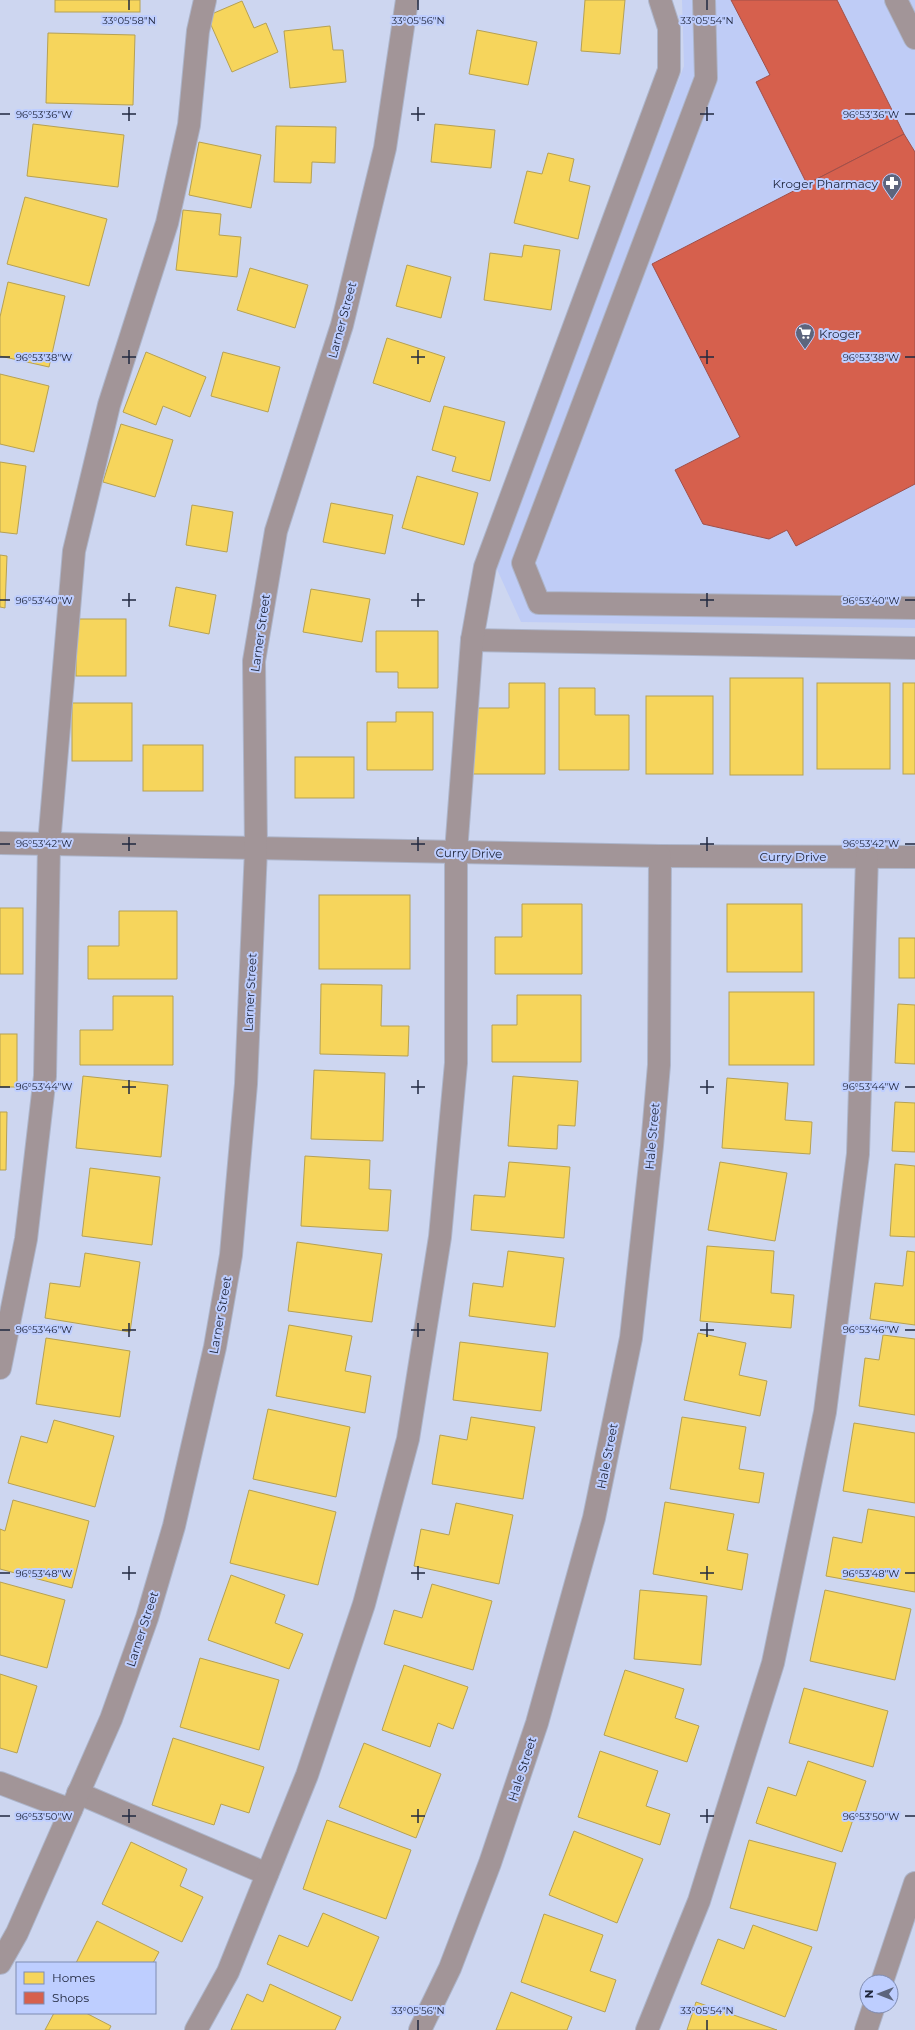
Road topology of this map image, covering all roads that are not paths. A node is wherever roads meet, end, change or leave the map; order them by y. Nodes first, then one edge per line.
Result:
1 (205, 0) edge
2 (408, 0) edge
3 (660, 0) edge
4 (704, 0) edge
5 (896, 0) edge
6 (915, 38) edge
7 (915, 608) edge
8 (472, 640) junction
9 (915, 648) edge
10 (0, 843) edge
11 (49, 844) junction
12 (256, 849) junction
13 (456, 852) junction
14 (660, 856) junction
15 (867, 857) junction
16 (915, 857) edge
17 (0, 1368) edge
18 (0, 1783) edge
19 (75, 1802) junction
20 (267, 1874) junction
21 (915, 1883) edge
22 (0, 1963) edge
23 (885, 1974) edge
24 (871, 2014) edge
25 (196, 2030) edge
26 (420, 2030) edge
27 (647, 2030) edge
28 (866, 2030) edge

1 - 11 street
2 - 12 street, Larner Street
3 - 8 street
4 - 7 street
5 - 6 street
8 - 9 street
8 - 13 street
10 - 11 street, Curry Drive
11 - 12 street, Curry Drive
11 - 17 street
12 - 13 street, Curry Drive
12 - 19 street, Larner Street
13 - 14 street, Curry Drive
13 - 20 street
14 - 15 street, Curry Drive
14 - 26 street, Hale Street
15 - 16 street, Curry Drive
15 - 27 street
18 - 19 street
19 - 20 street
19 - 22 street, Larner Street
20 - 25 street
21 - 23 street
24 - 28 street

